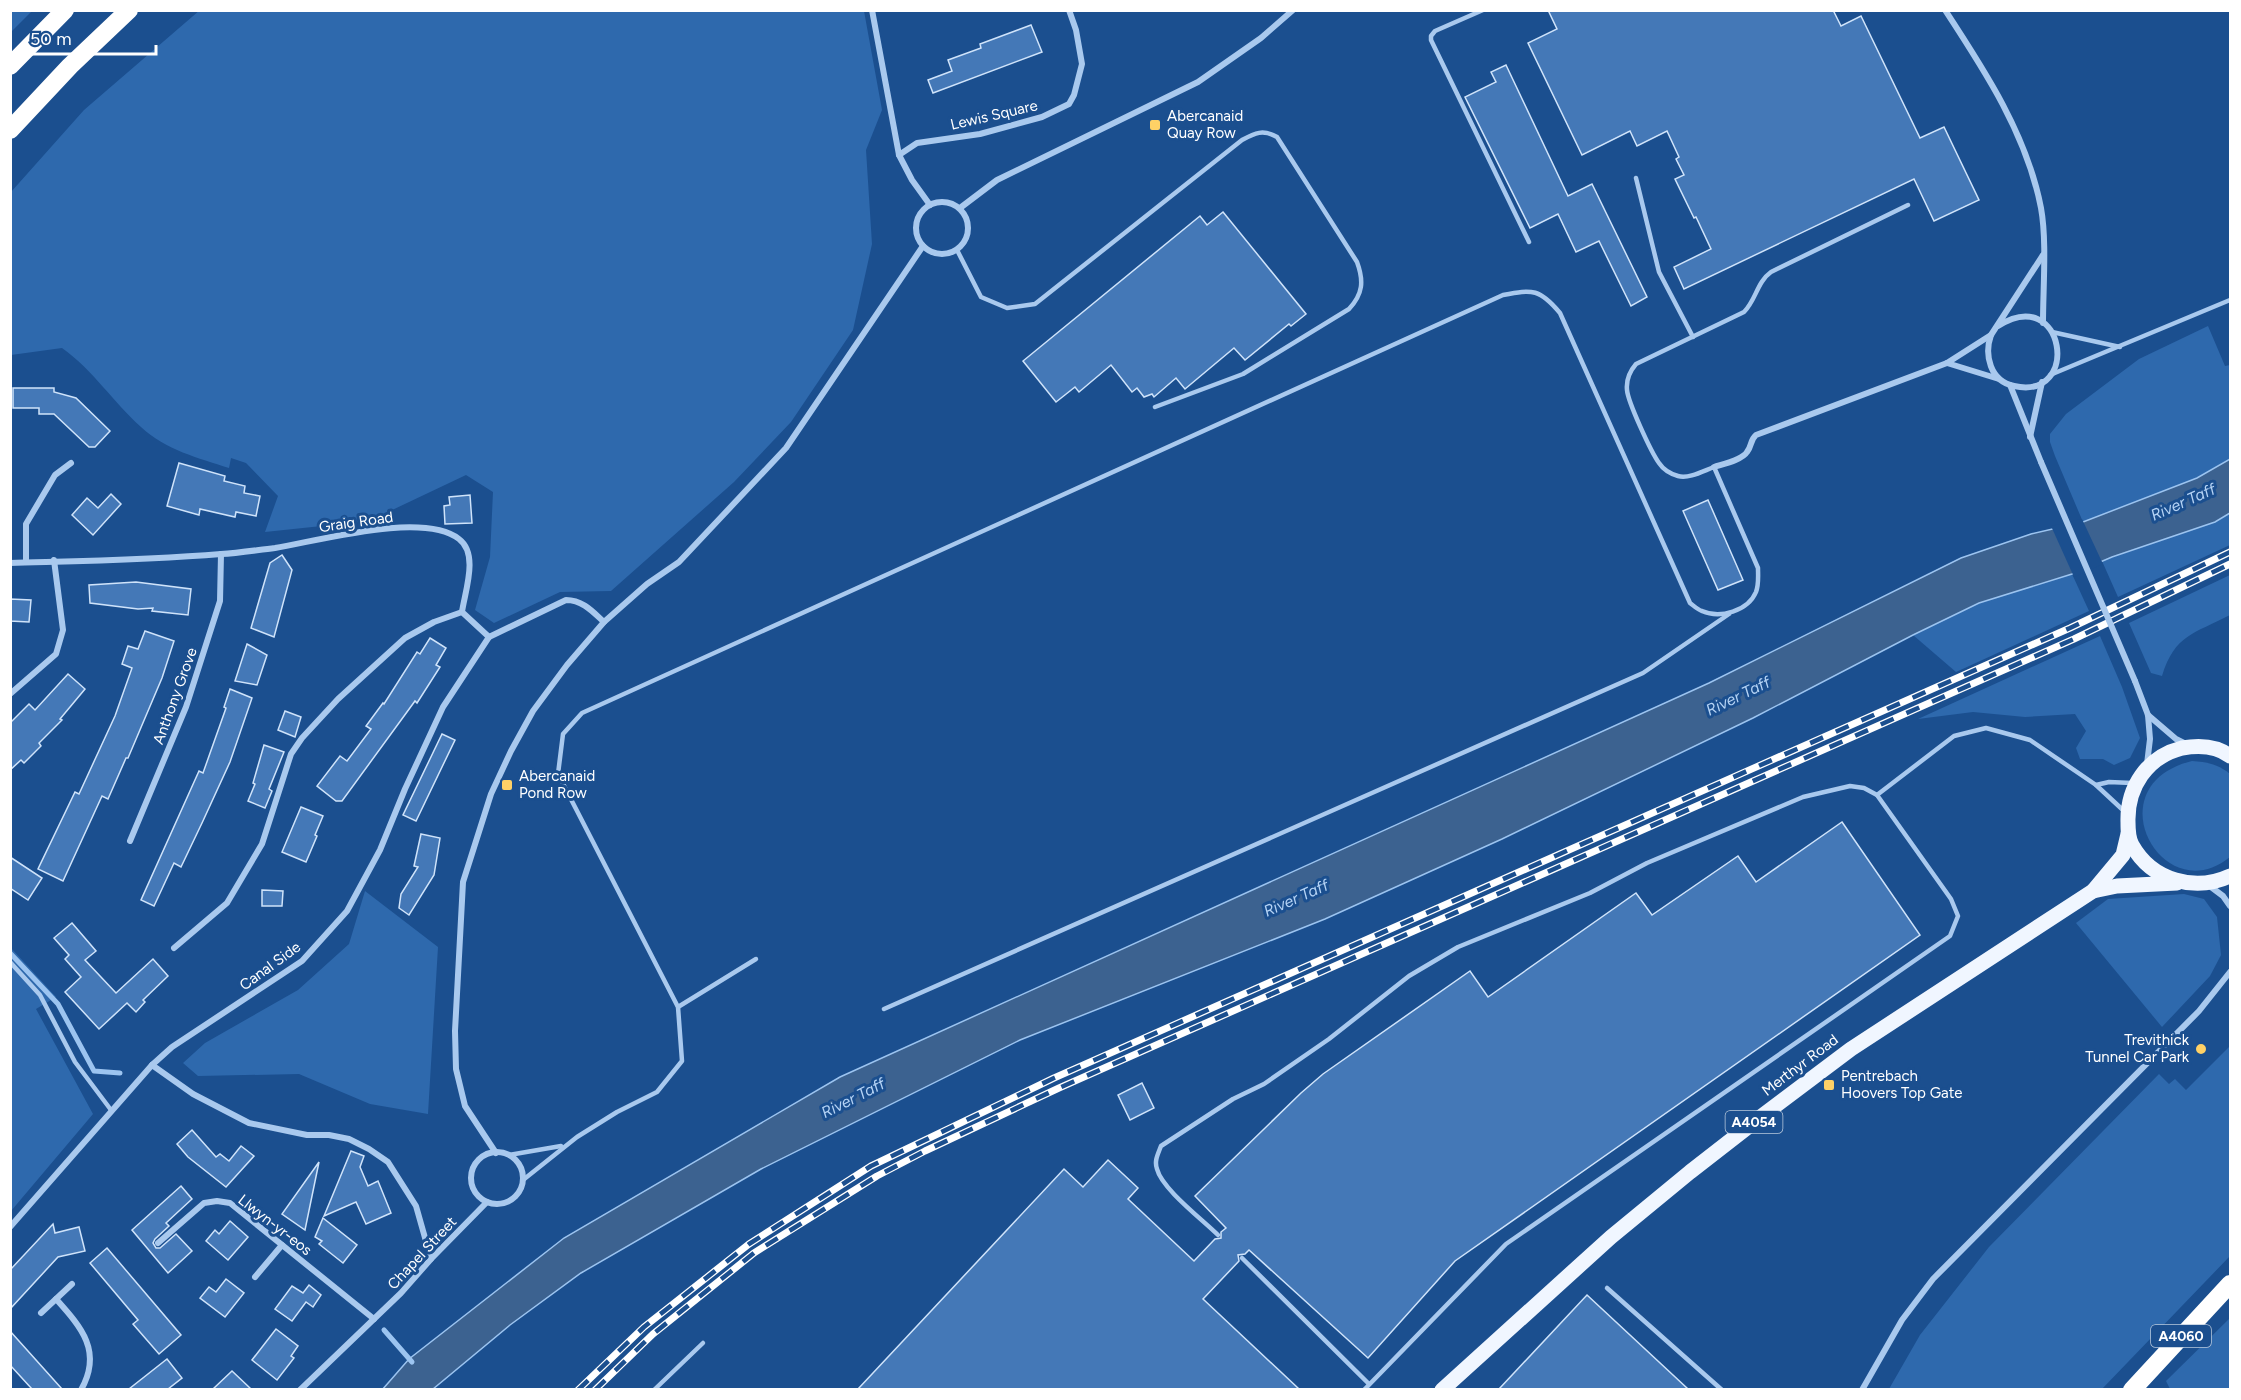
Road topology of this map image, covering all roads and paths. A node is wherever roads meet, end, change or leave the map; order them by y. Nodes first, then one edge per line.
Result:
1 (64, 10) edge
2 (129, 10) edge
3 (872, 10) edge
4 (1069, 10) edge
5 (1293, 10) edge
6 (1483, 10) edge
7 (1945, 10) edge
8 (10, 66) edge
9 (10, 130) edge
10 (899, 154) junction
11 (1636, 178) dead end
12 (930, 205) junction
13 (1908, 206) dead end
14 (960, 208) junction
15 (1529, 242) dead end
16 (923, 246) junction
17 (957, 250) junction
18 (2043, 254) junction
19 (2230, 300) edge
20 (2043, 323) junction
21 (1998, 326) junction
22 (2052, 332) junction
23 (1991, 335) junction
24 (1693, 337) junction
25 (2120, 347) junction
26 (1947, 363) junction
27 (2050, 375) junction
28 (1999, 379) junction
29 (2042, 382) junction
30 (2010, 386) junction
31 (1155, 407) dead end
32 (2030, 438) junction
33 (71, 463) dead end
34 (1714, 467) junction
35 (221, 554) junction
36 (54, 560) junction
37 (10, 562) edge
38 (26, 562) junction
39 (462, 612) junction
40 (1729, 614) junction
41 (604, 622) junction
42 (489, 637) junction
43 (10, 694) edge
44 (2148, 715) junction
45 (2191, 746) junction
46 (2228, 752) edge
47 (2147, 768) junction
48 (2136, 783) junction
49 (2096, 785) junction
50 (1877, 795) junction
51 (2128, 815) junction
52 (2128, 834) junction
53 (130, 841) dead end
54 (2230, 876) edge
55 (2183, 883) junction
56 (2207, 884) junction
57 (2093, 891) junction
58 (2230, 906) edge
59 (174, 948) dead end
60 (756, 959) dead end
61 (10, 962) edge
62 (2230, 972) edge
63 (678, 1007) junction
64 (884, 1009) dead end
65 (152, 1065) junction
66 (111, 1110) junction
67 (564, 1145) junction
68 (496, 1153) junction
69 (509, 1155) junction
70 (523, 1180) junction
71 (487, 1202) junction
72 (10, 1227) edge
73 (1218, 1235) dead end
74 (158, 1243) dead end
75 (282, 1245) junction
76 (1242, 1258) dead end
77 (430, 1259) junction
78 (255, 1277) dead end
79 (72, 1284) dead end
80 (2230, 1284) edge
81 (1607, 1287) dead end
82 (56, 1299) junction
83 (41, 1313) dead end
84 (374, 1319) junction
85 (703, 1343) dead end
86 (1369, 1384) junction
87 (81, 1389) edge
88 (300, 1389) edge
89 (654, 1389) edge
90 (1364, 1389) edge
91 (1442, 1389) edge
92 (1722, 1389) edge
93 (1862, 1389) edge
94 (2132, 1389) edge

1 - 8 highway
2 - 9 highway
3 - 10 street
4 - 10 street, Lewis Square
5 - 14 street
6 - 15 lane
7 - 18 street
10 - 12 street
11 - 24 lane
12 - 14 street
12 - 16 street
13 - 24 lane
14 - 17 street
16 - 17 street
16 - 41 street
17 - 31 lane
18 - 20 street
18 - 21 street
19 - 25 lane
20 - 21 street
20 - 22 street
21 - 23 street
22 - 25 lane
22 - 27 street
23 - 26 street
23 - 28 street
24 - 34 lane
25 - 27 lane
26 - 28 street
26 - 34 street
27 - 29 street
28 - 30 street
29 - 30 street
29 - 32 street
30 - 32 street
32 - 44 street, bridge
33 - 38 street
34 - 40 lane
35 - 36 street, Graig Road
35 - 39 street, Graig Road
35 - 53 street, Anthony Grove
36 - 38 street, Graig Road
36 - 43 street
37 - 38 street, Graig Road
39 - 42 street
39 - 59 street
40 - 63 lane
40 - 64 lane
41 - 42 street
41 - 68 street
42 - 65 street, Canal Side
44 - 45 street
44 - 47 street
45 - 46 main road
45 - 47 main road
47 - 48 main road
48 - 49 lane
48 - 51 main road
49 - 50 lane
49 - 51 lane
50 - 73 lane
50 - 86 lane
51 - 52 main road
52 - 55 main road
52 - 57 main road, Merthyr Road / A4054
54 - 56 main road
55 - 56 main road, Merthyr Road
55 - 57 main road, Merthyr Road / A4054
56 - 58 street
57 - 91 main road, Merthyr Road / A4054
60 - 63 lane
61 - 66 lane
62 - 93 street
63 - 67 lane
65 - 66 street, Canal Side
65 - 77 street
66 - 72 street, Canal Side
67 - 69 lane
67 - 70 lane
68 - 69 street
68 - 71 street
69 - 70 street
70 - 71 street
71 - 77 street, Chapel Street
74 - 75 street, Llwyn-yr-eos
75 - 78 street
75 - 84 street, Llwyn-yr-eos
76 - 86 lane
77 - 84 street, Chapel Street
79 - 82 street
80 - 94 highway, A4060
81 - 92 lane
82 - 83 street
82 - 87 street
84 - 88 street, Chapel Street
85 - 89 lane
86 - 90 lane

